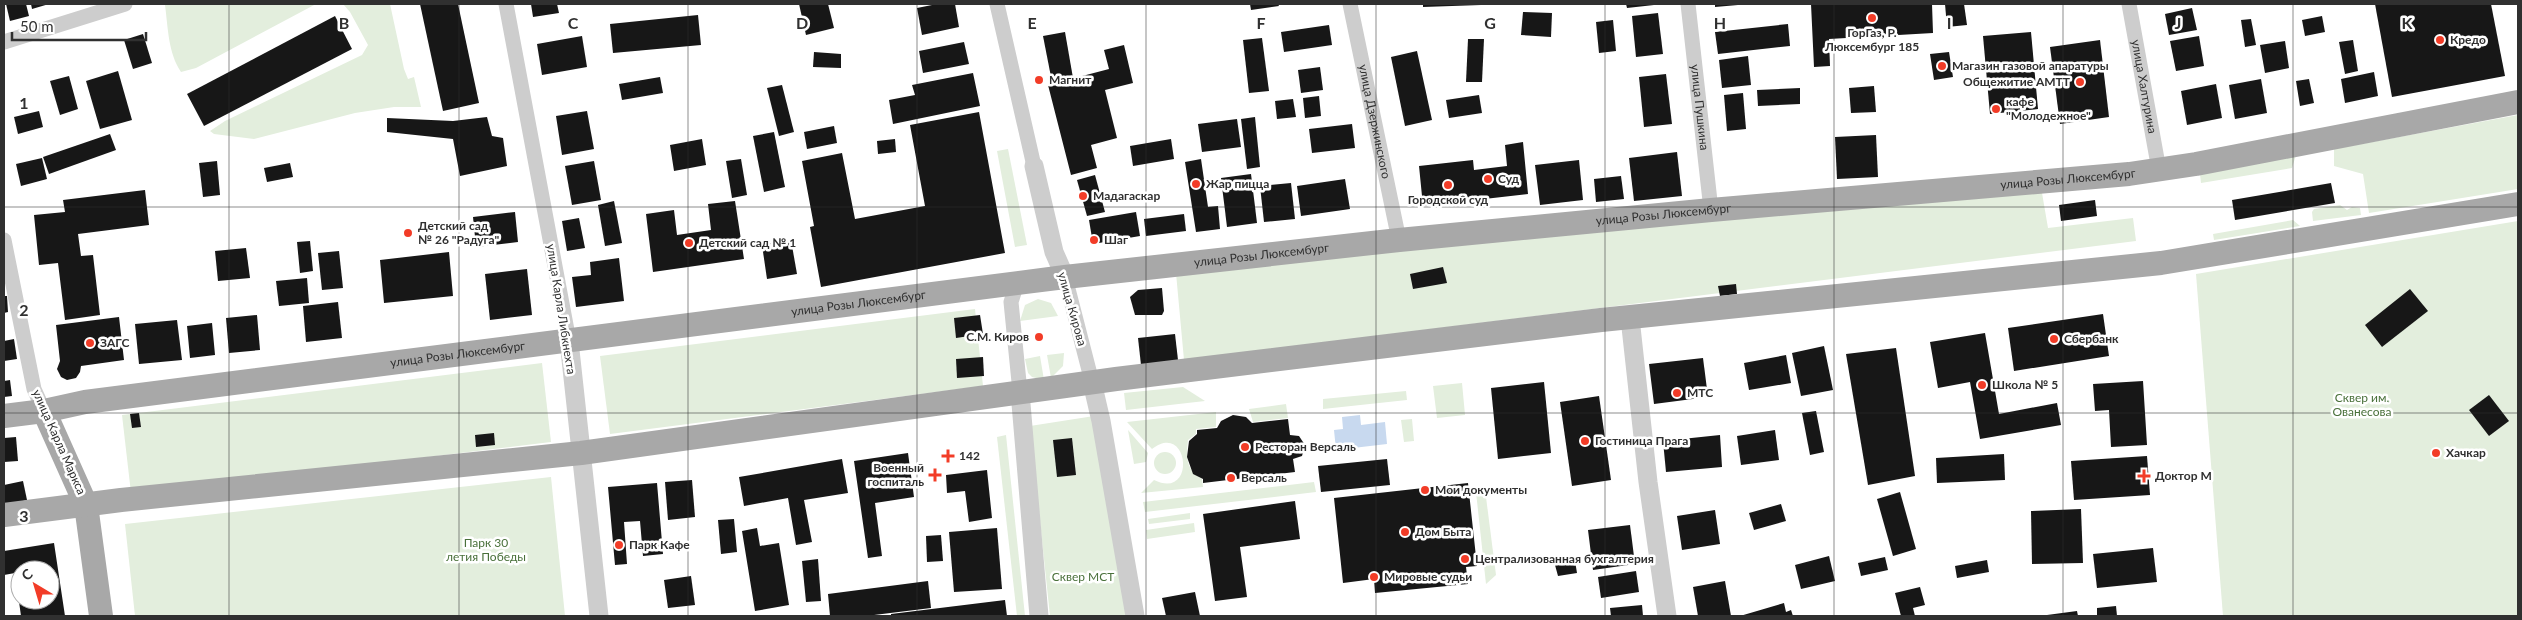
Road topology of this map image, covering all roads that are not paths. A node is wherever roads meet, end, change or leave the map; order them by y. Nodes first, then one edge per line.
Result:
1 (125, 4) edge
2 (506, 4) edge
3 (997, 4) edge
4 (1350, 4) edge
5 (1688, 4) edge
6 (2129, 4) edge
7 (4, 42) edge
8 (2518, 102) edge
9 (1034, 166) joint
10 (2159, 170) junction
11 (2518, 204) edge
12 (1711, 210) junction
13 (4, 240) edge
14 (1399, 240) junction
15 (1065, 277) junction
16 (1017, 283) junction
17 (1630, 318) junction
18 (569, 341) junction
19 (1092, 382) junction
20 (1020, 392) junction
21 (44, 411) junction
22 (4, 416) edge
23 (581, 453) junction
24 (86, 505) junction
25 (4, 515) edge
26 (101, 616) edge
27 (599, 616) edge
28 (1039, 616) edge
29 (1135, 616) edge
30 (1667, 616) edge

1 - 7 street
2 - 18 street, улица Карла Либкнехта
3 - 9 street, улица Кирова
4 - 14 street, улица Дзержинского
5 - 12 street, улица Пушкина
6 - 10 street, улица Халтурина
8 - 10 main road, улица Розы Люксембург
9 - 15 street, улица Кирова
10 - 12 main road, улица Розы Люксембург
11 - 17 main road
12 - 14 main road, улица Розы Люксембург
13 - 21 street, улица Карла Маркса
14 - 15 main road, улица Розы Люксембург
15 - 16 main road, улица Розы Люксембург
15 - 19 street, улица Кирова
16 - 18 main road, улица Розы Люксембург
16 - 20 street
17 - 19 main road
17 - 30 street
18 - 21 main road, улица Розы Люксембург
18 - 23 street, улица Карла Либкнехта
19 - 20 main road
19 - 29 street, улица Кирова
20 - 23 main road
20 - 28 street
21 - 22 main road, улица Розы Люксембург
21 - 24 main road, улица Карла Маркса
23 - 24 main road
23 - 27 street, улица Карла Либкнехта
24 - 25 main road
24 - 26 main road, улица Карла Маркса

